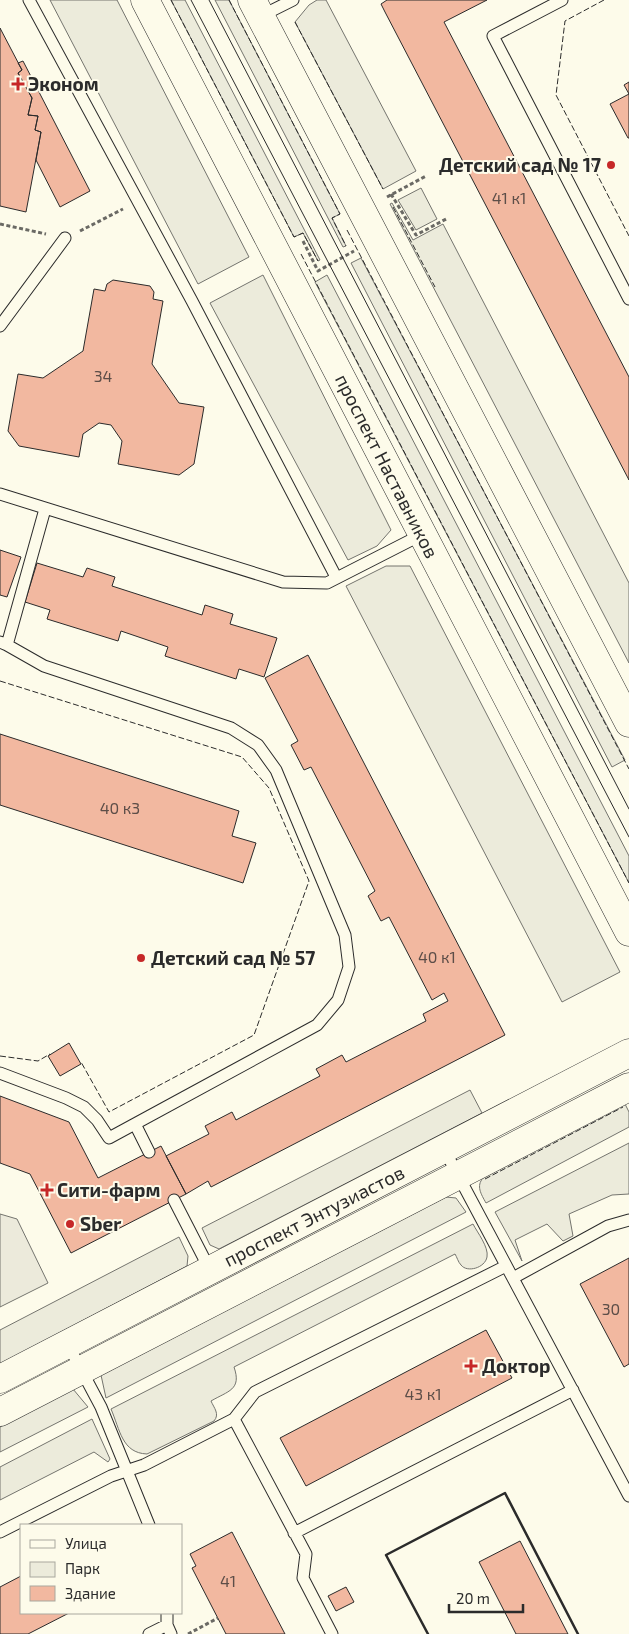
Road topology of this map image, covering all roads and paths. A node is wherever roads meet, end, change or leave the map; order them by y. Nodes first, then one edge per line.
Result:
1 (28, 0) edge
2 (145, 0) edge
3 (293, 0) edge
4 (562, 0) edge
5 (256, 8) edge
6 (426, 176) dead end
7 (392, 194) junction
8 (387, 197) dead end
9 (448, 218) dead end
10 (65, 238) dead end
11 (303, 241) dead end
12 (355, 251) dead end
13 (629, 299) edge
14 (0, 326) edge
15 (0, 494) edge
16 (45, 509) junction
17 (423, 534) junction
18 (336, 577) junction
19 (4, 644) edge
20 (629, 723) edge
21 (629, 932) edge
22 (629, 1053) edge
23 (0, 1074) edge
24 (629, 1087) edge
25 (135, 1124) junction
26 (444, 1149) junction
27 (149, 1152) dead end
28 (458, 1176) junction
29 (174, 1200) dead end
30 (629, 1220) edge
31 (506, 1266) junction
32 (513, 1278) junction
33 (217, 1283) junction
34 (67, 1343) junction
35 (81, 1369) junction
36 (0, 1379) edge
37 (573, 1390) junction
38 (0, 1412) edge
39 (234, 1419) junction
40 (128, 1471) junction
41 (629, 1496) edge
42 (149, 1524) edge
43 (0, 1532) edge
44 (294, 1533) junction
45 (167, 1614) edge
46 (218, 1618) dead end
47 (169, 1629) edge
48 (149, 1634) edge
49 (187, 1634) edge
50 (332, 1634) edge

1 - 18 lane
2 - 17 main road, проспект Наставников
3 - 5 lane
4 - 13 lane
5 - 20 main road
6 - 7 path
7 - 8 path
7 - 9 path
10 - 14 lane
11 - 12 path
15 - 16 lane
16 - 18 lane
16 - 19 lane
17 - 18 lane
17 - 21 main road, проспект Наставников
19 - 25 lane
22 - 26 main road, проспект Энтузиастов
23 - 25 lane
24 - 28 main road, проспект Энтузиастов
25 - 27 lane
26 - 28 lane
26 - 33 main road, проспект Энтузиастов
28 - 31 lane
28 - 33 main road, проспект Энтузиастов
29 - 33 lane
30 - 32 lane
31 - 32 lane
31 - 39 lane
32 - 37 lane
33 - 34 main road, проспект Энтузиастов
33 - 35 main road, проспект Энтузиастов
34 - 35 lane
34 - 36 main road, проспект Энтузиастов
35 - 38 main road, проспект Энтузиастов
35 - 40 lane
37 - 41 lane
37 - 44 lane
39 - 40 lane
39 - 44 lane
40 - 42 lane
40 - 43 lane
44 - 50 lane
45 - 47 lane
46 - 49 path
47 - 48 lane

